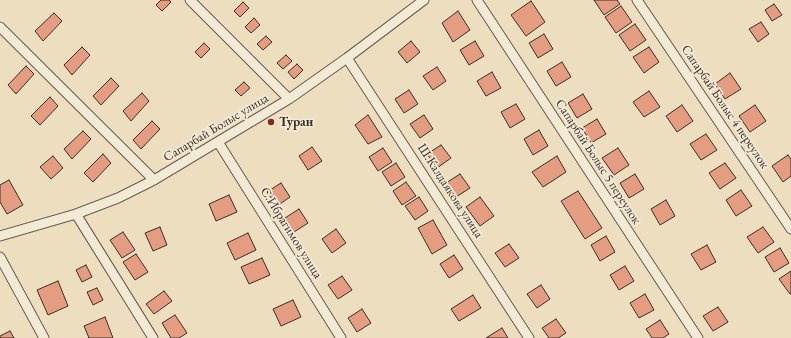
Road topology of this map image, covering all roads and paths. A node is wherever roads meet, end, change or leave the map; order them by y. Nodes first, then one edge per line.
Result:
1 (190, 0) edge
2 (406, 0) edge
3 (424, 0) edge
4 (477, 0) edge
5 (637, 0) edge
6 (412, 8) junction
7 (0, 26) edge
8 (347, 58) junction
9 (289, 99) junction
10 (218, 142) junction
11 (154, 180) junction
12 (76, 214) junction
13 (791, 229) edge
14 (0, 236) edge
15 (0, 257) edge
16 (44, 338) edge
17 (153, 338) edge
18 (341, 338) edge
19 (529, 338) edge
20 (698, 338) edge

1 - 9 street
2 - 6 street
3 - 6 street, Сапарбай Болыс улица
4 - 20 street, Сапарбай Болыс 5 переулок
5 - 13 street, Сапарбай Болыс 4 переулок
6 - 8 street, Сапарбай Болыс улица
7 - 11 street
8 - 9 street, Сапарбай Болыс улица
8 - 19 street, Ш.Калдаякова улица
9 - 10 street, Сапарбай Болыс улица
10 - 11 street, Сапарбай Болыс улица
10 - 18 street, С.Ибрагимов улица
11 - 12 street, Сапарбай Болыс улица
12 - 14 street, Сапарбай Болыс улица
12 - 17 street
15 - 16 street

